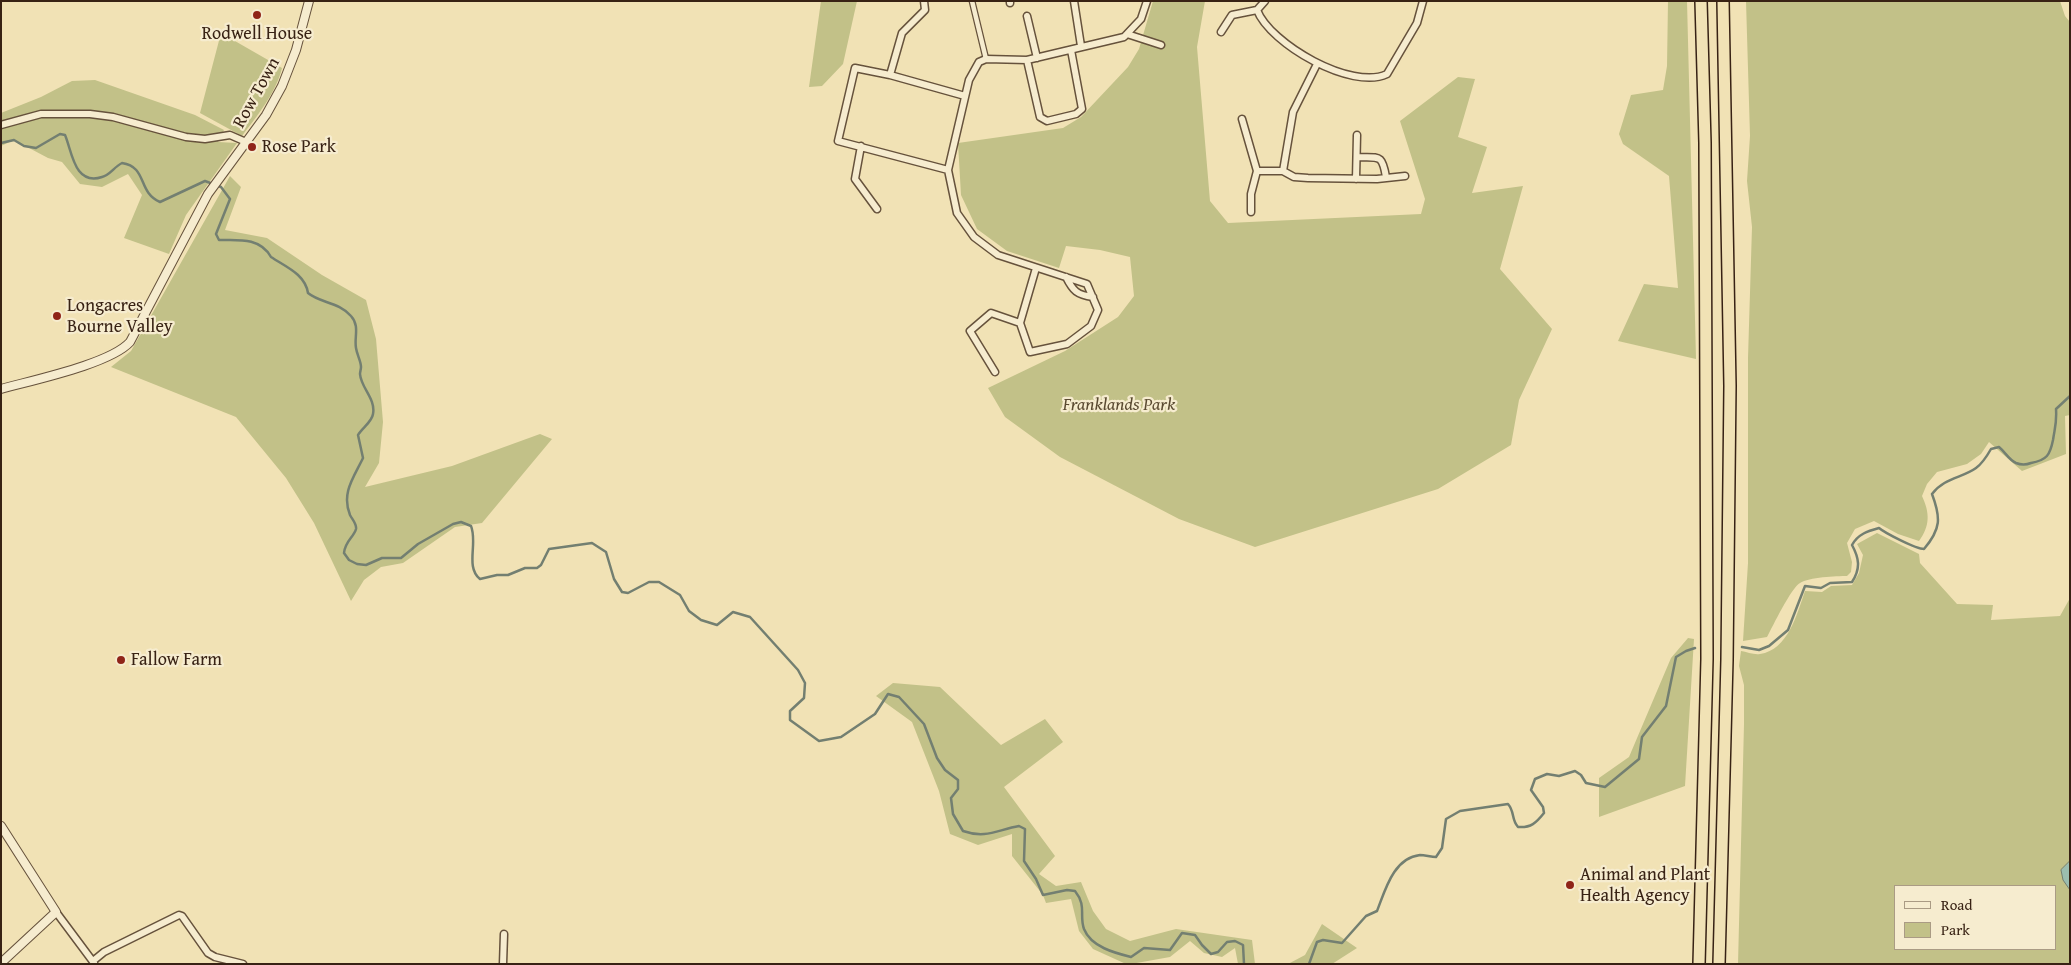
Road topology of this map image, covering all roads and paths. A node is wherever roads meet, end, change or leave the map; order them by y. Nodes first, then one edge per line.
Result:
1 (309, 1) edge
2 (924, 1) edge
3 (972, 1) edge
4 (1074, 1) edge
5 (1147, 1) edge
6 (1265, 1) edge
7 (1423, 1) edge
8 (1701, 1) edge
9 (1722, 1) edge
10 (1257, 10) junction
11 (1027, 16) dead end
12 (1221, 32) dead end
13 (1127, 34) junction
14 (1161, 45) dead end
15 (1081, 46) junction
16 (1071, 50) junction
17 (1037, 58) junction
18 (986, 59) junction
19 (1027, 60) junction
20 (1317, 64) junction
21 (890, 75) junction
22 (965, 96) junction
23 (1242, 119) dead end
24 (1, 125) edge
25 (1357, 135) dead end
26 (246, 142) junction
27 (861, 146) junction
28 (1356, 157) junction
29 (948, 170) junction
30 (1257, 171) junction
31 (1284, 171) junction
32 (1405, 176) dead end
33 (1386, 177) junction
34 (1356, 179) junction
35 (877, 209) dead end
36 (1251, 212) dead end
37 (1036, 268) junction
38 (1066, 277) junction
39 (1093, 297) junction
40 (1020, 323) junction
41 (995, 372) dead end
42 (1, 389) edge
43 (1, 826) edge
44 (56, 912) junction
45 (504, 934) dead end
46 (94, 962) edge
47 (1, 963) edge
48 (243, 964) edge
49 (503, 964) edge
50 (1699, 964) edge
51 (1718, 964) edge

1 - 26 street, Row Town
2 - 21 street
3 - 18 street
4 - 15 street
5 - 13 street
6 - 10 street
7 - 20 street
8 - 50 highway
9 - 51 highway
10 - 12 street
10 - 20 street
11 - 17 street
13 - 14 street
13 - 15 street
15 - 16 street
16 - 17 street
16 - 19 street
17 - 19 street
18 - 19 street
18 - 22 street
20 - 31 street
21 - 22 street
21 - 27 street
22 - 29 street
23 - 30 street
24 - 26 street
25 - 28 street
26 - 42 street, Row Town
27 - 29 street
27 - 35 street
28 - 33 street
28 - 34 street
29 - 37 street
30 - 31 street
30 - 36 street
31 - 34 street
32 - 33 street
33 - 34 street
37 - 38 street
37 - 40 street
38 - 39 street
38 - 39 street
39 - 40 street
40 - 41 street
43 - 44 street
44 - 46 street
44 - 47 street
45 - 49 street
46 - 48 street

